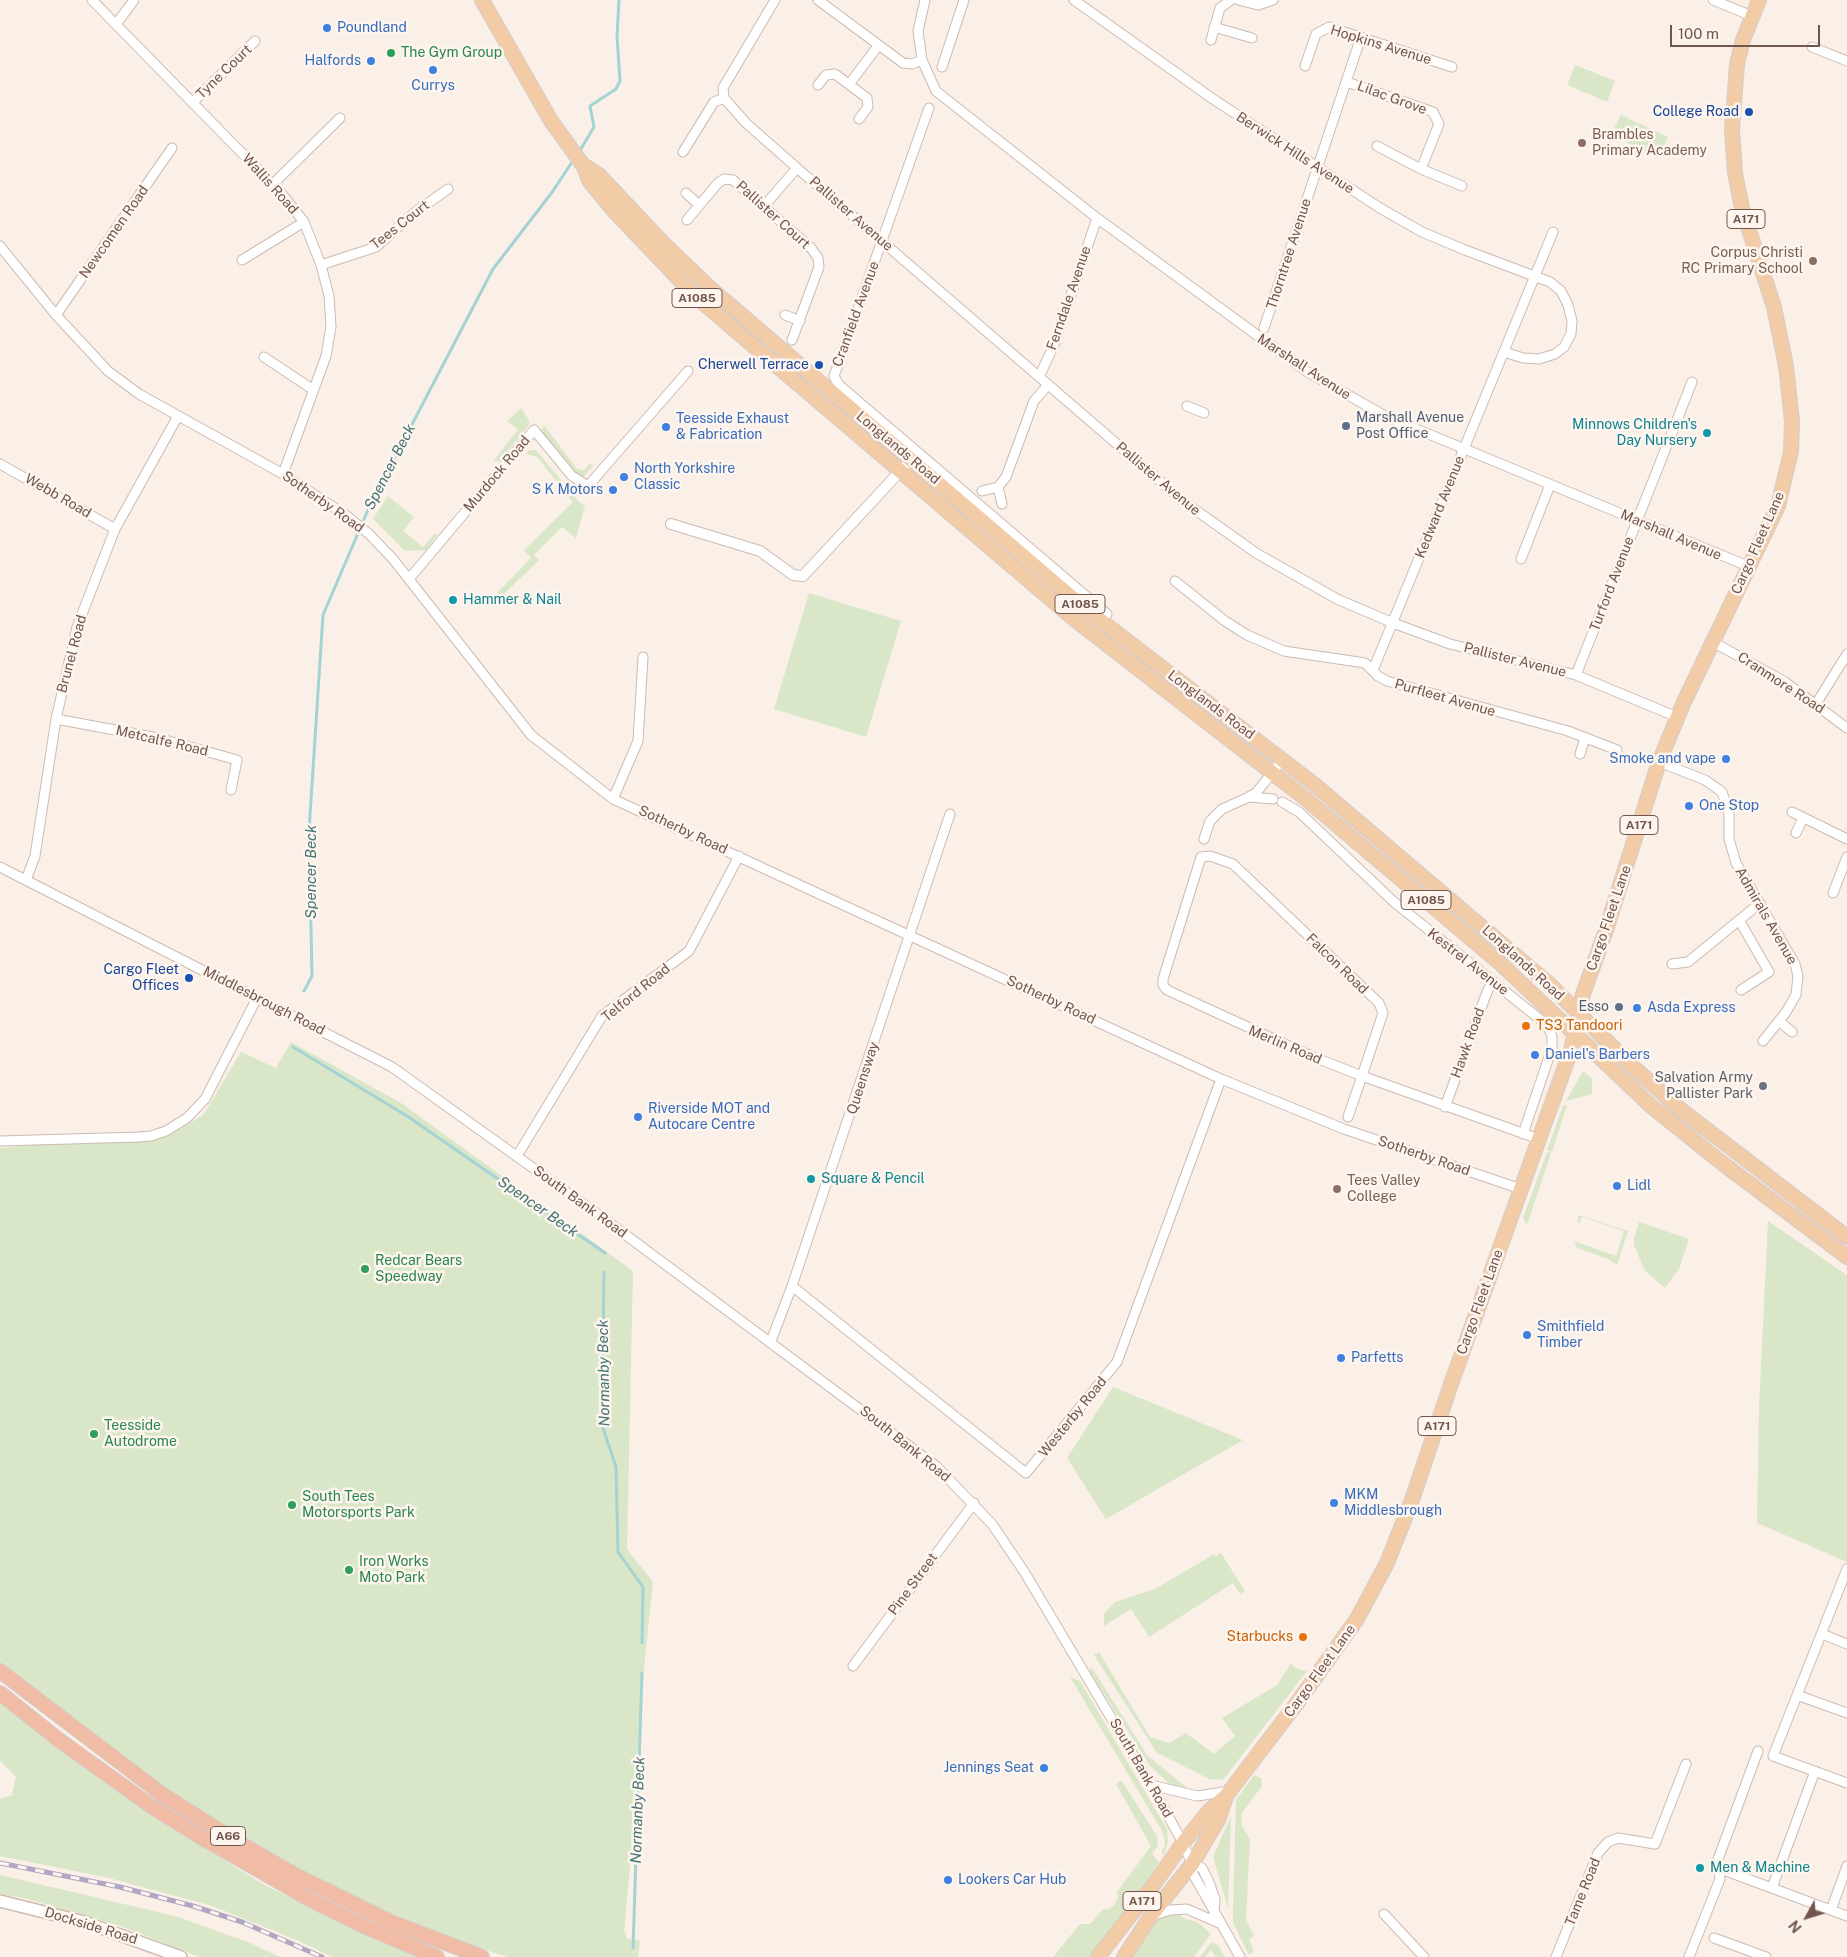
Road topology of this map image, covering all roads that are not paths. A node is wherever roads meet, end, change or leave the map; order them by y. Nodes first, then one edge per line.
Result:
1 (92, 0) edge
2 (134, 0) edge
3 (482, 0) edge
4 (775, 0) edge
5 (818, 0) edge
6 (925, 0) edge
7 (964, 0) edge
8 (1074, 0) edge
9 (1231, 0) edge
10 (1238, 0) edge
11 (1274, 0) edge
12 (1713, 0) edge
13 (1759, 0) edge
14 (1752, 16) junction
15 (117, 23) junction
16 (1214, 27) junction
17 (1361, 37) junction
18 (1252, 38) dead end
19 (1211, 40) dead end
20 (255, 41) dead end
21 (878, 46) junction
22 (1812, 47) dead end
23 (922, 60) junction
24 (1847, 61) edge
25 (1305, 66) dead end
26 (942, 67) dead end
27 (1452, 67) dead end
28 (1347, 82) junction
29 (850, 83) junction
30 (818, 85) dead end
31 (724, 98) junction
32 (193, 102) junction
33 (929, 108) dead end
34 (340, 118) dead end
35 (859, 120) dead end
36 (1377, 146) dead end
37 (172, 148) dead end
38 (683, 152) dead end
39 (581, 163) junction
40 (797, 168) junction
41 (1317, 168) junction
42 (1420, 169) junction
43 (272, 185) junction
44 (1462, 186) dead end
45 (448, 190) dead end
46 (686, 193) dead end
47 (699, 205) junction
48 (764, 206) junction
49 (1097, 218) junction
50 (687, 220) dead end
51 (304, 222) junction
52 (1553, 232) dead end
53 (882, 241) junction
54 (0, 246) edge
55 (242, 260) dead end
56 (321, 266) junction
57 (1534, 275) junction
58 (56, 315) junction
59 (785, 315) dead end
60 (800, 321) junction
61 (1264, 328) dead end
62 (792, 340) dead end
63 (1504, 352) junction
64 (264, 357) dead end
65 (688, 371) dead end
66 (1039, 377) junction
67 (1692, 382) dead end
68 (1048, 385) junction
69 (312, 389) junction
70 (1187, 406) dead end
71 (1204, 413) dead end
72 (178, 416) junction
73 (1464, 448) junction
74 (911, 458) junction
75 (0, 464) edge
76 (900, 470) junction
77 (283, 474) junction
78 (1550, 485) junction
79 (998, 487) junction
80 (982, 491) dead end
81 (1002, 504) dead end
82 (1637, 520) junction
83 (671, 524) dead end
84 (115, 529) junction
85 (1521, 559) dead end
86 (1750, 567) junction
87 (409, 579) junction
88 (1175, 581) dead end
89 (1107, 614) dead end
90 (1392, 623) junction
91 (1713, 642) junction
92 (1847, 654) edge
93 (643, 657) dead end
94 (1373, 670) junction
95 (1576, 674) junction
96 (1816, 704) junction
97 (1677, 717) junction
98 (56, 719) junction
99 (1847, 728) edge
100 (1585, 738) junction
101 (1617, 750) dead end
102 (1580, 754) dead end
103 (1283, 759) junction
104 (1659, 762) junction
105 (1269, 778) junction
106 (231, 790) dead end
107 (1249, 797) junction
108 (613, 798) junction
109 (1273, 799) dead end
110 (1282, 802) dead end
111 (1792, 812) dead end
112 (950, 814) dead end
113 (1803, 818) junction
114 (1796, 833) dead end
115 (1204, 839) dead end
116 (1847, 839) edge
117 (739, 856) junction
118 (1201, 857) joint
119 (1847, 857) edge
120 (0, 866) edge
121 (26, 880) junction
122 (1832, 893) dead end
123 (1760, 903) junction
124 (1739, 920) junction
125 (910, 934) junction
126 (1672, 964) dead end
127 (1493, 981) junction
128 (1741, 990) dead end
129 (257, 998) junction
130 (1578, 1013) junction
131 (1779, 1021) junction
132 (1792, 1032) dead end
133 (1574, 1033) junction
134 (1763, 1041) dead end
135 (1362, 1076) junction
136 (1221, 1079) junction
137 (1445, 1107) junction
138 (1348, 1117) dead end
139 (1523, 1134) junction
140 (1538, 1139) junction
141 (0, 1141) edge
142 (517, 1156) junction
143 (1520, 1189) junction
144 (1847, 1237) edge
145 (1847, 1257) edge
146 (792, 1286) junction
147 (771, 1341) junction
148 (974, 1503) junction
149 (1846, 1568) edge
150 (1822, 1634) junction
151 (1847, 1644) edge
152 (853, 1666) dead end
153 (0, 1671) edge
154 (0, 1692) edge
155 (1797, 1695) junction
156 (1847, 1713) edge
157 (1758, 1751) dead end
158 (1686, 1764) dead end
159 (1815, 1771) junction
160 (1847, 1783) edge
161 (1151, 1785) junction
162 (1228, 1793) junction
163 (1183, 1843) junction
164 (1192, 1864) junction
165 (1847, 1866) edge
166 (1718, 1868) junction
167 (1772, 1888) junction
168 (0, 1901) edge
169 (1831, 1910) junction
170 (1384, 1914) dead end
171 (1847, 1916) edge
172 (1150, 1917) junction
173 (1222, 1924) junction
174 (1714, 1938) dead end
175 (181, 1957) edge
176 (437, 1957) edge
177 (482, 1957) edge
178 (1098, 1957) edge
179 (1124, 1957) edge
180 (1240, 1957) edge
181 (1424, 1957) edge
182 (1556, 1957) edge
183 (1689, 1957) edge
184 (1766, 1957) edge

1 - 15 street, Wallis Road
2 - 15 street
3 - 39 main road, A1085
4 - 31 street
5 - 21 street
6 - 23 street
7 - 26 street
8 - 41 street, Berwick Hills Avenue
9 - 16 street
10 - 11 street
12 - 14 street
13 - 14 main road, Cargo Fleet Lane / A171
14 - 86 main road, Cargo Fleet Lane / A171
15 - 32 street, Wallis Road
16 - 18 street
16 - 19 street
17 - 25 street, Hopkins Avenue
17 - 27 street, Hopkins Avenue
17 - 28 street, Thorntree Avenue
20 - 32 street, Tyne Court
21 - 23 street
21 - 29 street
22 - 24 street
23 - 49 street, Marshall Avenue
28 - 41 street, Thorntree Avenue
28 - 42 street, Lilac Grove
29 - 30 street
29 - 35 street
31 - 38 street
31 - 40 street, Pallister Avenue
32 - 43 street, Wallis Road
33 - 53 street, Cranfield Avenue
34 - 43 street
36 - 42 street
37 - 58 street, Newcomen Road
39 - 74 main road, Longlands Road / A1085
39 - 76 main road, Longlands Road / A1085
40 - 48 street
40 - 53 street, Pallister Avenue
41 - 57 street, Berwick Hills Avenue
41 - 61 street, Thorntree Avenue
42 - 44 street
43 - 51 street, Wallis Road
45 - 56 street, Tees Court
46 - 47 street
47 - 48 street, Pallister Court
47 - 50 street, Pallister Court
48 - 60 street, Pallister Court
49 - 66 street, Ferndale Avenue
49 - 73 street, Marshall Avenue
51 - 55 street
51 - 56 street, Wallis Road
52 - 57 street, Kedward Avenue
53 - 66 street, Pallister Avenue
53 - 89 street, Cranfield Avenue
54 - 58 street, Sotherby Road
56 - 69 street, Wallis Road
57 - 63 street, Kedward Avenue
57 - 63 street, Berwick Hills Avenue
58 - 72 street, Sotherby Road
59 - 60 street
60 - 62 street, Pallister Court
63 - 73 street, Kedward Avenue
64 - 69 street
65 - 87 street, Murdock Road
66 - 68 street, Pallister Avenue
67 - 82 street, Turford Avenue
68 - 79 street
68 - 90 street, Pallister Avenue
69 - 77 street, Wallis Road
70 - 71 street
72 - 77 street, Sotherby Road
72 - 84 street, Brunel Road
73 - 78 street, Marshall Avenue
73 - 90 street, Kedward Avenue
74 - 76 street
74 - 103 main road, Longlands Road / A1085
75 - 84 street, Webb Road
76 - 83 street
76 - 105 main road, Longlands Road / A1085
77 - 87 street, Sotherby Road
78 - 82 street, Marshall Avenue
78 - 85 street
79 - 80 street
79 - 81 street
82 - 86 street, Marshall Avenue
82 - 95 street, Turford Avenue
84 - 98 street, Brunel Road
86 - 91 main road, Cargo Fleet Lane / A171
87 - 108 street, Sotherby Road
88 - 94 street, Purfleet Avenue
90 - 94 street, Kedward Avenue
90 - 95 street, Pallister Avenue
91 - 96 street, Cranmore Road
91 - 97 main road, Cargo Fleet Lane / A171
92 - 96 street
93 - 108 street
94 - 100 street, Purfleet Avenue
95 - 97 street, Pallister Avenue
96 - 99 street, Cranmore Road
97 - 104 main road, Cargo Fleet Lane / A171
98 - 106 street, Metcalfe Road
98 - 121 street, Brunel Road
100 - 101 street, Purfleet Avenue
100 - 102 street
103 - 105 street
103 - 130 main road, Longlands Road / A1085
104 - 123 street, Admirals Avenue
104 - 130 main road, Cargo Fleet Lane / A171
105 - 107 street
105 - 133 main road, Longlands Road / A1085
107 - 109 street
107 - 115 street
108 - 117 street, Sotherby Road
110 - 127 street, Kestrel Avenue
111 - 113 street
112 - 125 street, Queensway
113 - 114 street
113 - 116 street
117 - 125 street, Sotherby Road
117 - 142 street, Telford Road
118 - 135 street, Falcon Road
118 - 135 street, Merlin Road
119 - 122 street
120 - 121 street, Middlesbrough Road
121 - 129 street, Middlesbrough Road
123 - 124 street
123 - 131 street, Admirals Avenue
124 - 126 street
124 - 128 street
125 - 136 street, Sotherby Road
125 - 146 street, Queensway
127 - 137 street, Hawk Road
127 - 139 street, Kestrel Avenue
129 - 141 street
129 - 142 street, Middlesbrough Road
130 - 133 main road, Cargo Fleet Lane / A171
130 - 144 main road, Longlands Road / A1085
131 - 132 street
131 - 134 street, Admirals Avenue
133 - 140 main road, Cargo Fleet Lane / A171
133 - 145 main road, Longlands Road / A1085
135 - 137 street, Merlin Road
135 - 138 street, Falcon Road
136 - 143 street, Sotherby Road
136 - 146 street, Westerby Road
137 - 139 street, Merlin Road
139 - 140 street, Merlin Road
140 - 143 main road, Cargo Fleet Lane / A171
142 - 147 street, South Bank Road
143 - 162 main road, Cargo Fleet Lane / A171
146 - 147 street, Queensway
147 - 148 street, South Bank Road
148 - 152 street, Pine Street
148 - 161 street, South Bank Road
149 - 150 street
150 - 151 street
150 - 155 street
153 - 177 highway, A66
154 - 176 highway, A66
155 - 156 street
155 - 159 street
157 - 166 street
158 - 182 street, Tame Road
159 - 160 street
159 - 167 street
161 - 162 street
161 - 163 street, South Bank Road
162 - 163 main road, Cargo Fleet Lane / A171
162 - 164 main road, Cargo Fleet Lane / A171
163 - 164 street, South Bank Road
163 - 178 main road, Cargo Fleet Lane / A171
164 - 172 main road, Cargo Fleet Lane / A171
164 - 173 street, South Bank Road
165 - 169 street
166 - 167 street
166 - 183 street
167 - 169 street
168 - 175 main road, Dockside Road
169 - 171 street
170 - 181 street
172 - 173 street
172 - 179 main road, Cargo Fleet Lane / A171
173 - 180 street, South Bank Road
174 - 184 street

